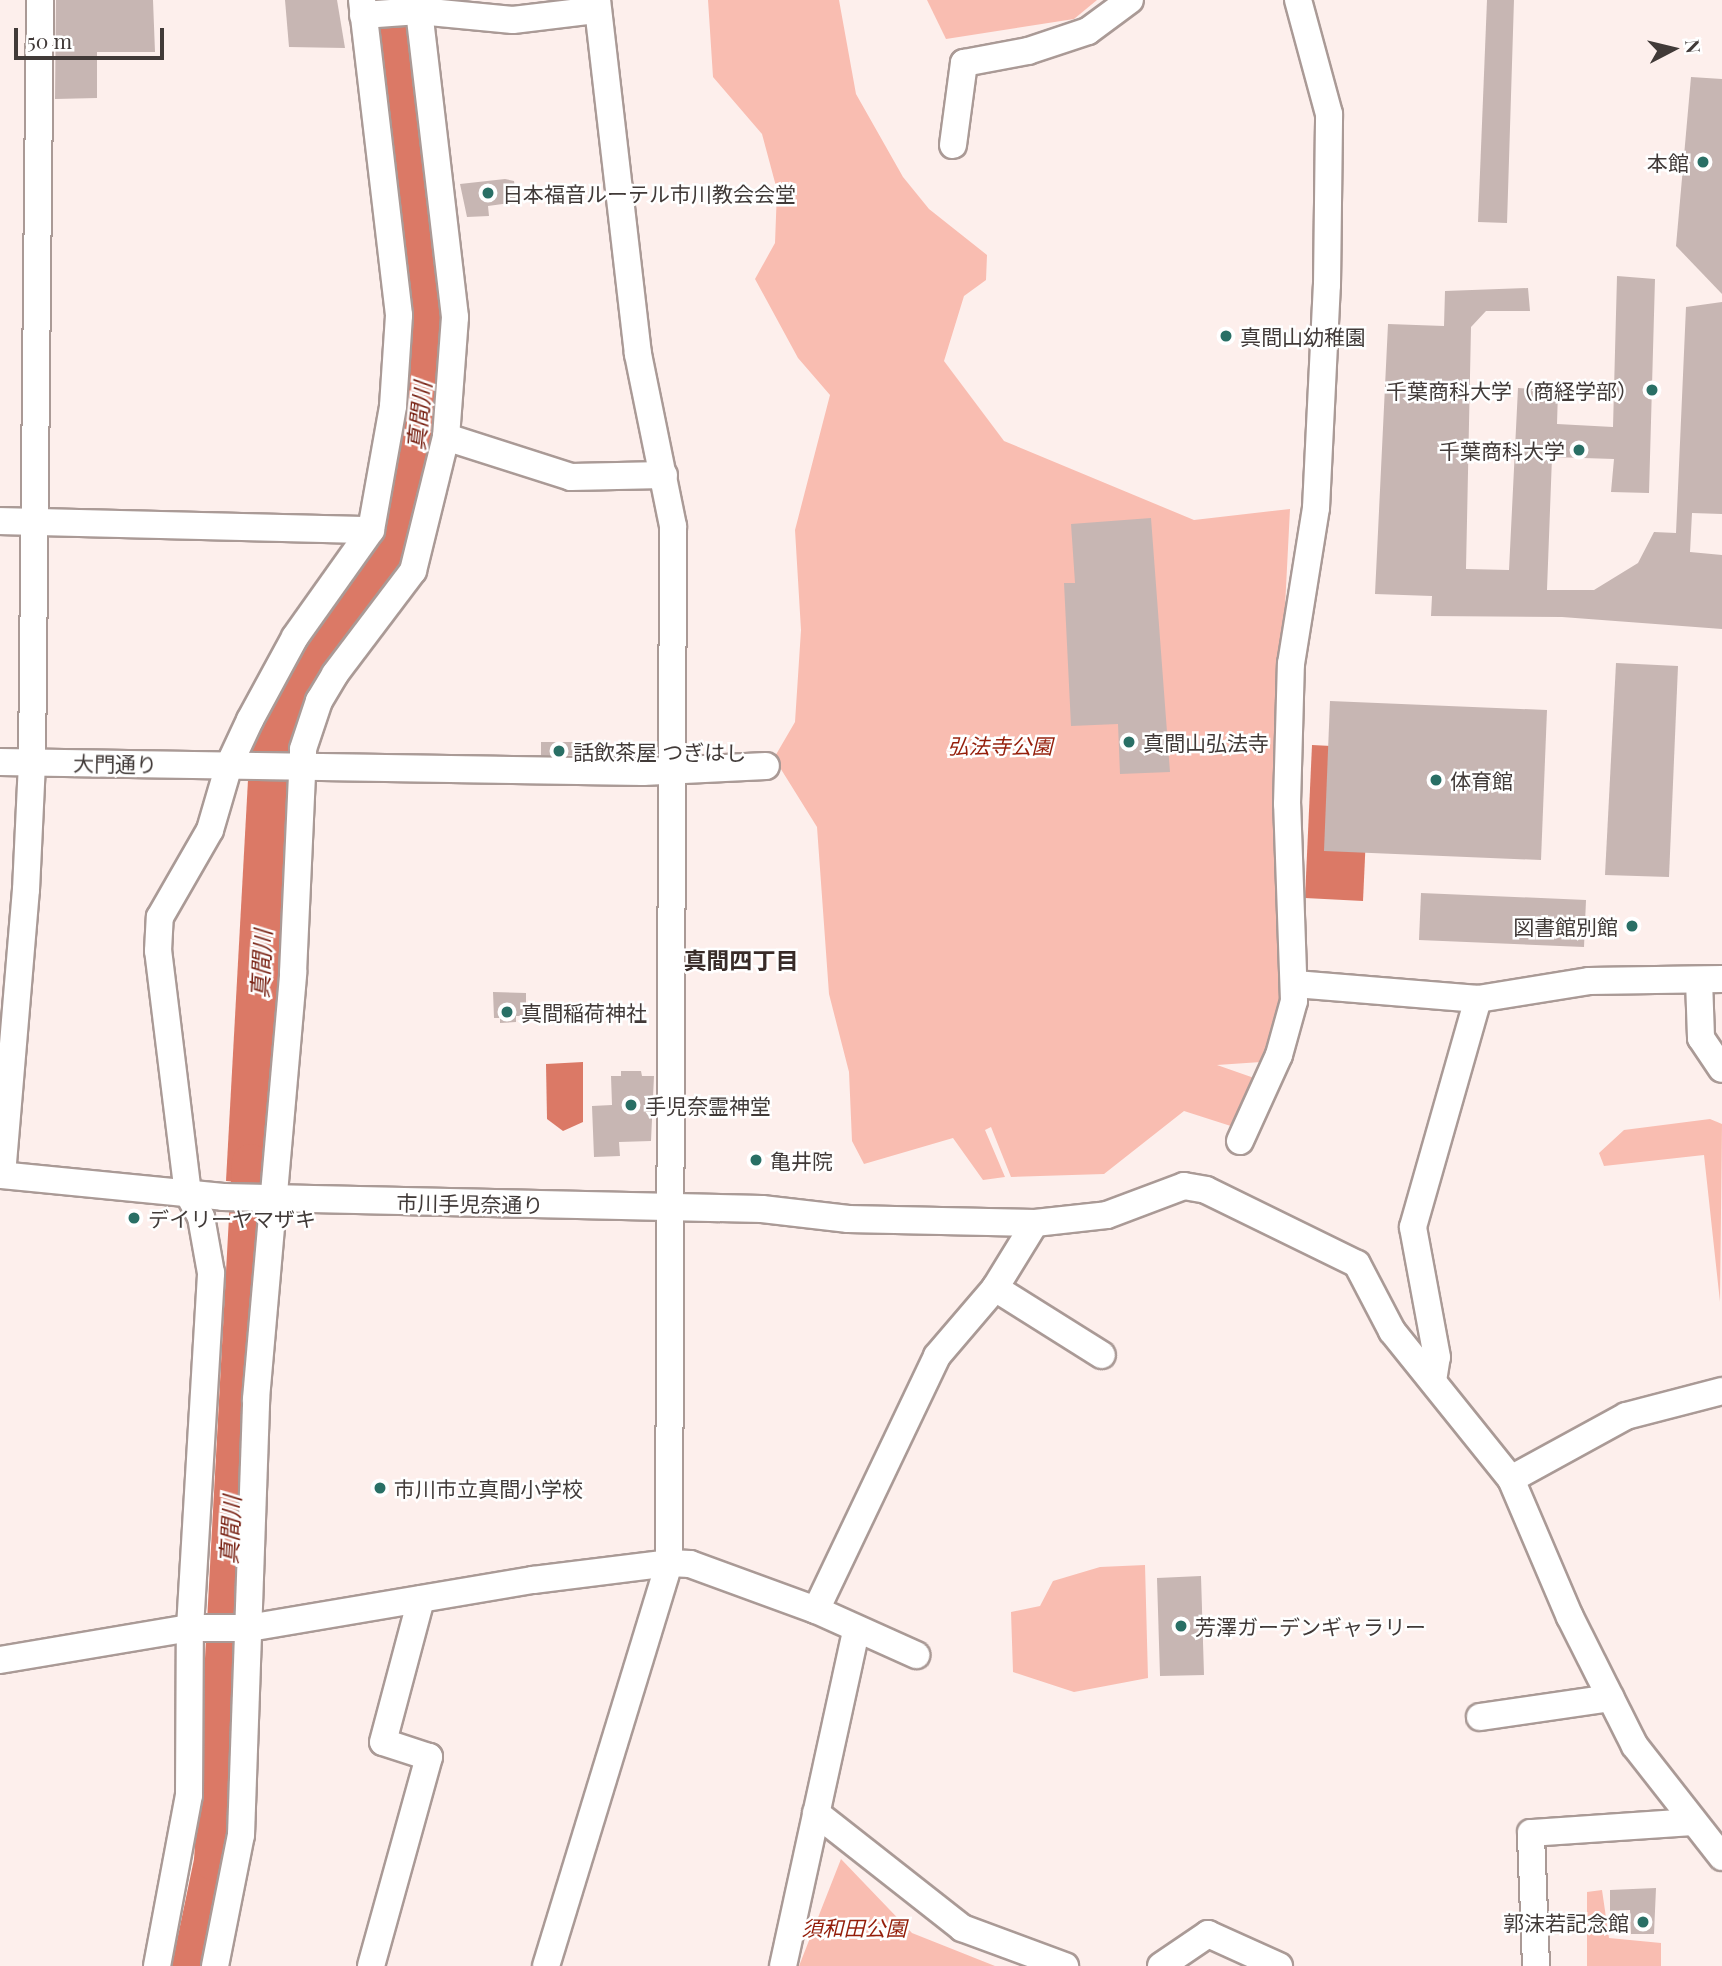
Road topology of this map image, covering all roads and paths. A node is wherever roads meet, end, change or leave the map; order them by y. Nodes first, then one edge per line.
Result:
1 (40, 0) edge
2 (1130, 0) edge
3 (1298, 0) edge
4 (418, 5) edge
5 (597, 5) edge
6 (362, 7) edge
7 (953, 145) dead end
8 (446, 437) junction
9 (664, 475) junction
10 (0, 521) edge
11 (34, 521) junction
12 (371, 530) junction
13 (0, 762) edge
14 (32, 762) junction
15 (229, 765) junction
16 (301, 765) junction
17 (766, 766) dead end
18 (671, 770) junction
19 (1711, 979) edge
20 (1295, 984) junction
21 (1478, 999) junction
22 (1722, 1069) edge
23 (5, 1077) edge
24 (1240, 1141) dead end
25 (1, 1175) edge
26 (188, 1194) junction
27 (271, 1199) junction
28 (673, 1208) junction
29 (1035, 1223) junction
30 (995, 1288) junction
31 (1102, 1355) dead end
32 (1433, 1381) junction
33 (1722, 1391) edge
34 (1511, 1479) junction
35 (669, 1563) junction
36 (421, 1599) junction
37 (816, 1610) junction
38 (190, 1628) junction
39 (249, 1628) junction
40 (856, 1630) junction
41 (916, 1655) dead end
42 (0, 1660) edge
43 (1611, 1698) junction
44 (1480, 1717) dead end
45 (816, 1813) junction
46 (1691, 1822) junction
47 (1722, 1857) edge
48 (157, 1966) edge
49 (215, 1966) edge
50 (371, 1966) edge
51 (546, 1966) edge
52 (783, 1966) edge
53 (1065, 1966) edge
54 (1161, 1966) edge
55 (1279, 1966) edge
56 (1536, 1966) edge

1 - 11 street
2 - 7 street
3 - 20 street
4 - 5 street
4 - 6 street
4 - 8 street
5 - 9 street
6 - 12 street
8 - 9 street
8 - 16 street
9 - 18 street
10 - 11 street
11 - 12 street
11 - 14 street
12 - 15 street
13 - 14 street, 大門通り
14 - 15 street, 大門通り
14 - 23 street
15 - 16 street, 大門通り
15 - 26 street
16 - 18 street, 大門通り
16 - 27 street
17 - 18 street, 大門通り
18 - 28 street
19 - 21 street
19 - 22 street
20 - 21 street
20 - 24 street
21 - 32 street
23 - 25 street
25 - 26 street
26 - 27 street, 市川手児奈通り
26 - 38 street
27 - 28 street, 市川手児奈通り
27 - 39 street
28 - 29 street, 市川手児奈通り
28 - 35 street
29 - 30 street
29 - 32 street, 市川手児奈通り
30 - 31 street
30 - 37 street
32 - 34 street, 市川手児奈通り
33 - 34 street
34 - 43 street, 市川手児奈通り
35 - 36 street
35 - 37 street
35 - 51 street
36 - 39 street
36 - 50 street
37 - 40 street
38 - 39 street
38 - 42 street
38 - 48 street
39 - 49 street
40 - 41 street
40 - 45 street
43 - 44 street
43 - 46 street, 市川手児奈通り
45 - 52 street
45 - 53 street
46 - 47 street, 市川手児奈通り
46 - 56 street
54 - 55 street

